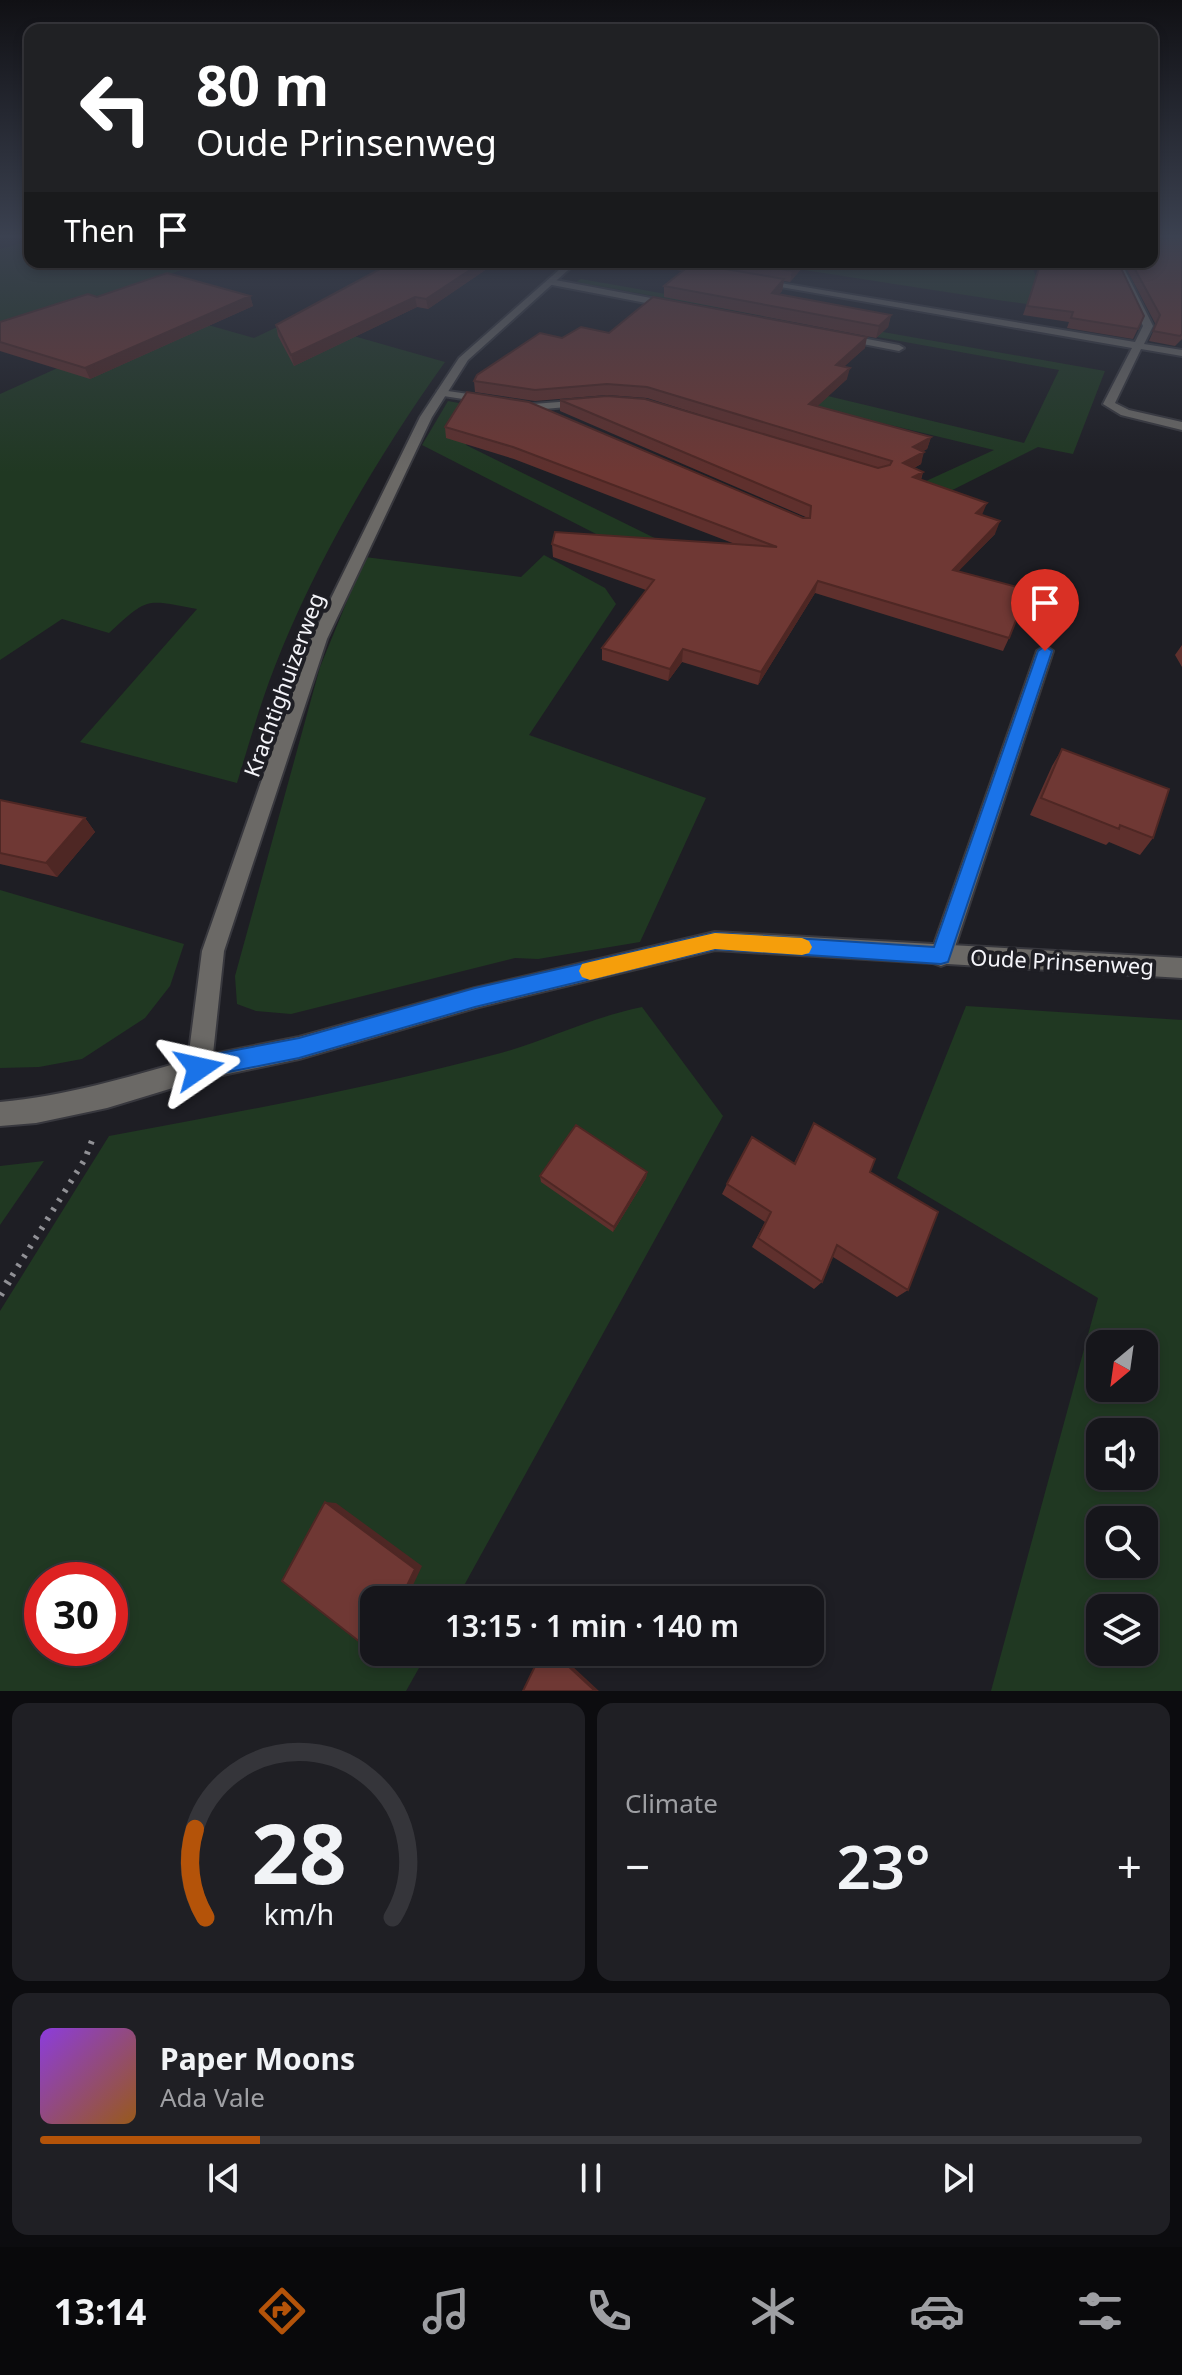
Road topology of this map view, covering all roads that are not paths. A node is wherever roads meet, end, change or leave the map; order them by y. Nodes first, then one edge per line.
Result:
1 (512, 316) edge
2 (957, 316) edge
3 (1143, 316) edge
4 (823, 334) edge
5 (1138, 346) junction
6 (899, 348) dead end
7 (1182, 353) edge
8 (441, 393) junction
9 (592, 402) edge
10 (503, 403) edge
11 (518, 405) edge
12 (533, 407) junction
13 (561, 420) edge
14 (1182, 426) edge
15 (1045, 651) dead end
16 (941, 956) junction
17 (1182, 968) edge
18 (199, 1068) junction
19 (0, 1114) edge

1 - 8 street, Krachtighuizerweg
2 - 5 street
3 - 5 street
4 - 6 street
5 - 7 street
5 - 14 street
8 - 10 street
8 - 18 street, Krachtighuizerweg
9 - 12 street
11 - 12 street
12 - 13 street
15 - 16 street, Oude Prinsenweg
16 - 17 street, Oude Prinsenweg
16 - 18 street, Oude Prinsenweg
18 - 19 street, Oude Prinsenweg

